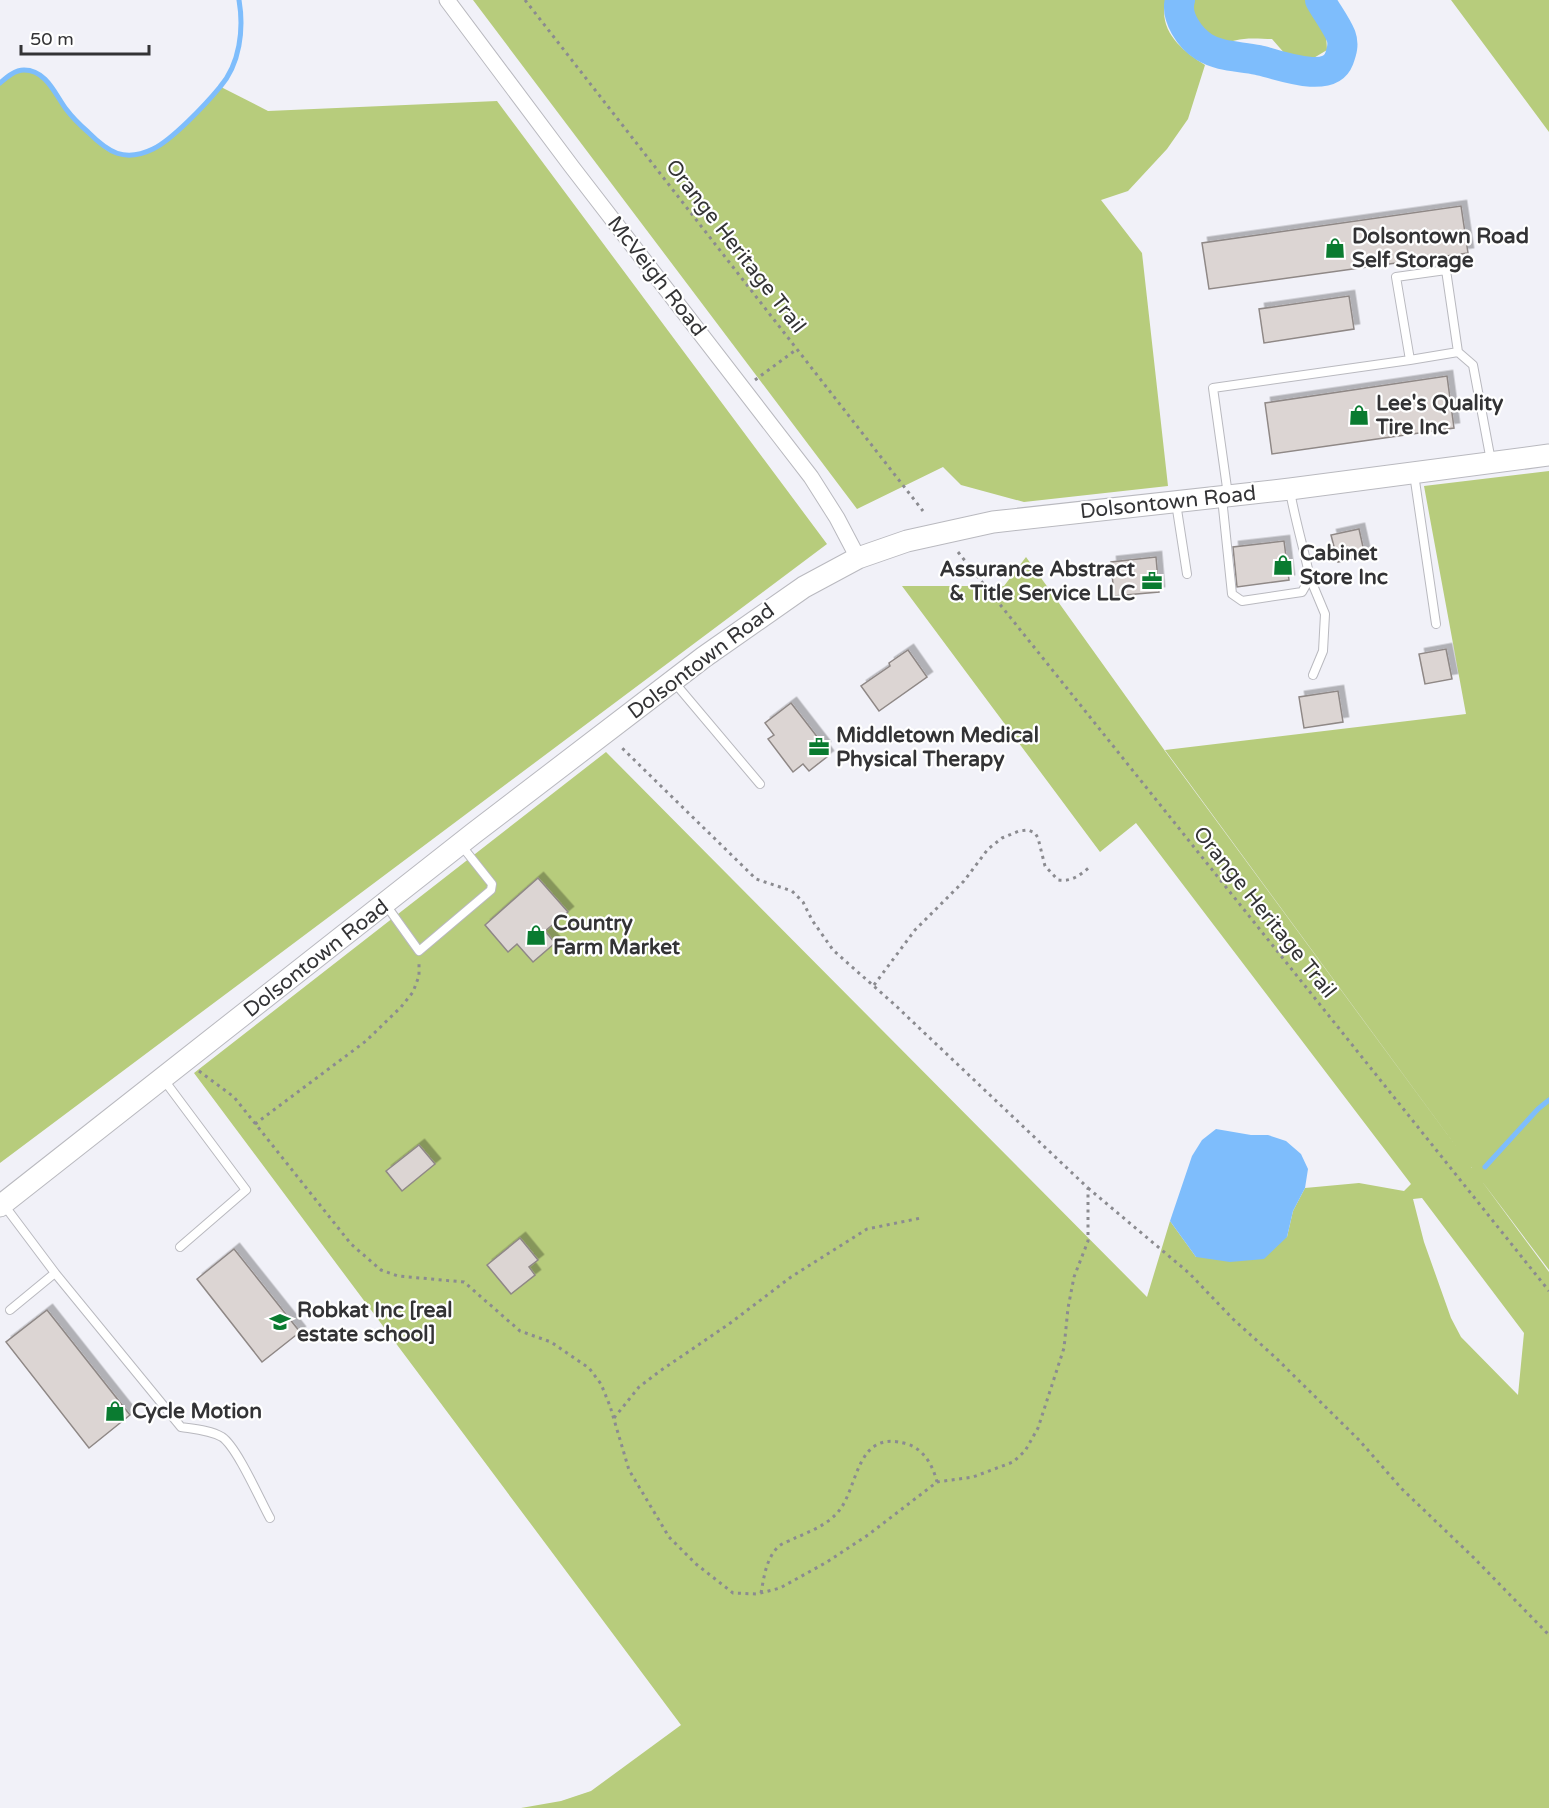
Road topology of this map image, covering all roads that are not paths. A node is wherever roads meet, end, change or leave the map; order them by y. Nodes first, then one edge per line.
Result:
1 (447, 0) edge
2 (1458, 352) junction
3 (1410, 360) junction
4 (1549, 455) edge
5 (1491, 462) junction
6 (1414, 472) junction
7 (1290, 489) junction
8 (1225, 496) junction
9 (1175, 501) junction
10 (858, 558) junction
11 (1187, 574) dead end
12 (1310, 578) junction
13 (1436, 624) dead end
14 (1313, 675) dead end
15 (673, 681) junction
16 (760, 784) dead end
17 (460, 844) junction
18 (385, 904) junction
19 (163, 1079) junction
20 (2, 1205) edge
21 (180, 1247) dead end
22 (55, 1273) junction
23 (10, 1310) dead end
24 (270, 1518) dead end

1 - 10 street, McVeigh Road
2 - 3 lane
2 - 3 lane
2 - 5 lane
3 - 8 lane
4 - 5 street, Dolsontown Road
5 - 6 street, Dolsontown Road
6 - 7 street, Dolsontown Road
6 - 13 lane
7 - 8 street, Dolsontown Road
7 - 12 lane
8 - 9 street, Dolsontown Road
8 - 12 lane
9 - 10 street, Dolsontown Road
9 - 11 lane
10 - 15 street, Dolsontown Road
12 - 14 lane
15 - 16 lane
15 - 17 street, Dolsontown Road
17 - 18 street, Dolsontown Road
17 - 18 lane
18 - 19 street, Dolsontown Road
19 - 20 street, Dolsontown Road
19 - 21 lane
20 - 22 lane
22 - 23 lane
22 - 24 lane

